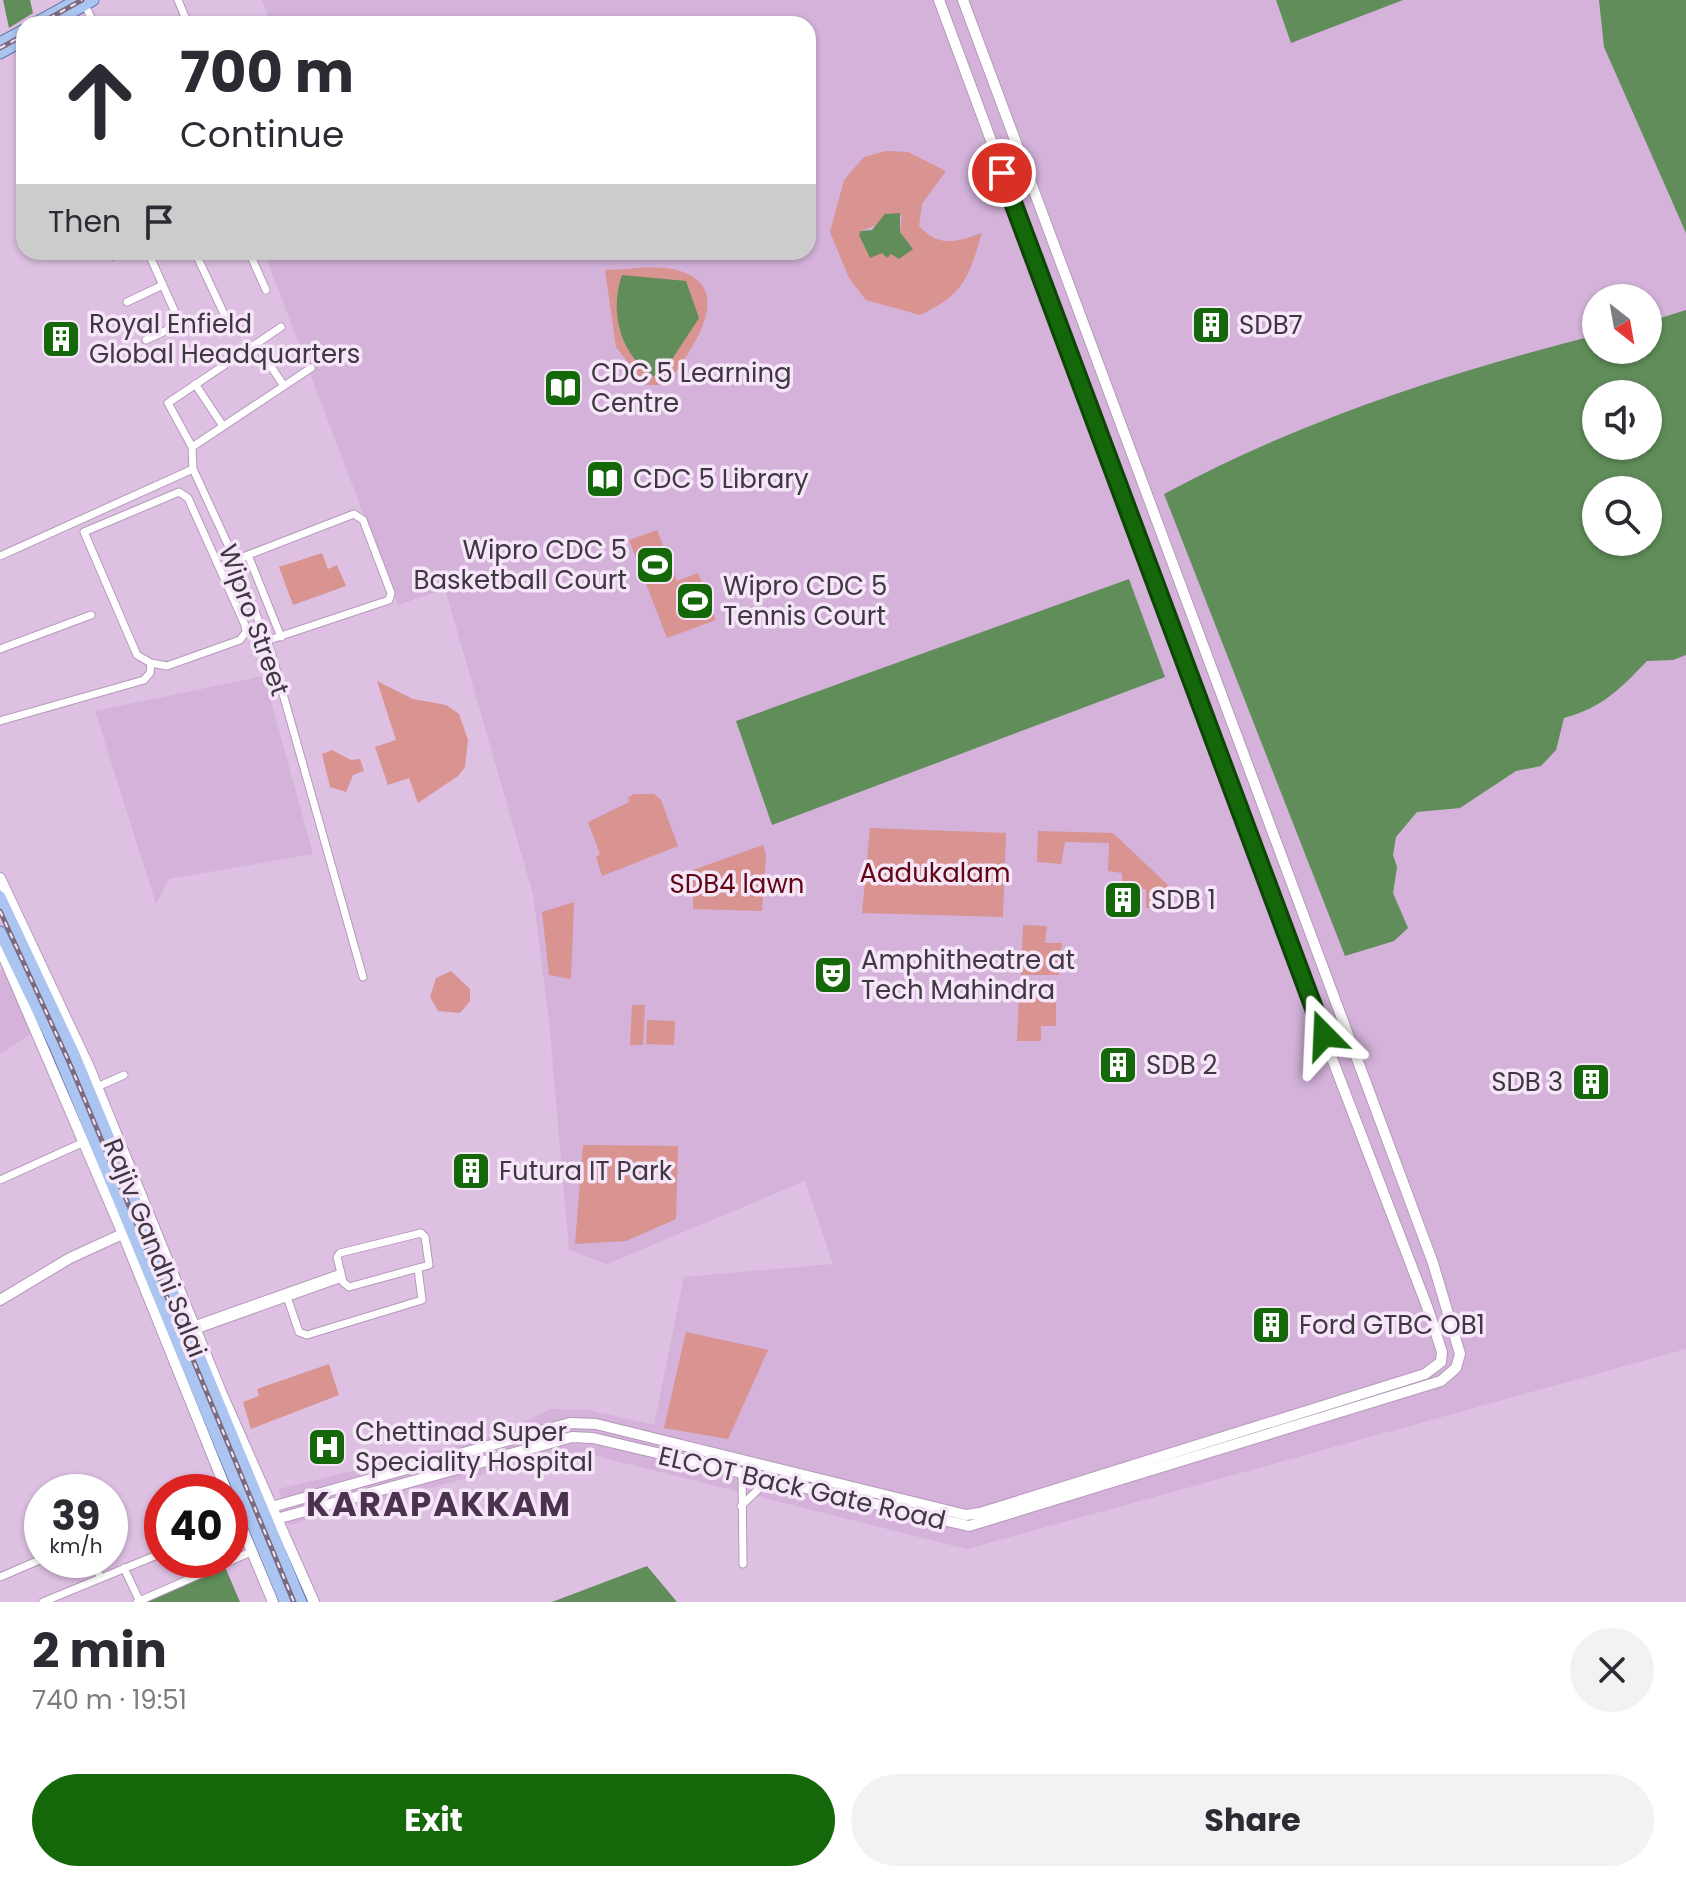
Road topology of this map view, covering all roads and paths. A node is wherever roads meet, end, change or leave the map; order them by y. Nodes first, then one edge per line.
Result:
1 (939, 0) edge
2 (963, 0) edge
3 (81, 1) edge
4 (50, 16) edge
5 (61, 16) edge
6 (152, 260) edge
7 (199, 260) edge
8 (253, 260) edge
9 (163, 285) junction
10 (266, 290) dead end
11 (127, 302) dead end
12 (225, 316) dead end
13 (281, 327) dead end
14 (146, 340) dead end
15 (256, 344) junction
16 (311, 368) dead end
17 (195, 384) junction
18 (284, 386) junction
19 (223, 426) junction
20 (192, 447) junction
21 (193, 469) junction
22 (1151, 512) junction
23 (79, 521) junction
24 (1132, 521) junction
25 (84, 532) junction
26 (248, 555) junction
27 (0, 556) edge
28 (235, 560) junction
29 (91, 615) dead end
30 (281, 637) junction
31 (266, 641) junction
32 (0, 649) edge
33 (151, 663) junction
34 (0, 721) edge
35 (0, 878) edge
36 (0, 897) edge
37 (0, 932) edge
38 (22, 939) junction
39 (4, 954) edge
40 (363, 977) dead end
41 (124, 1075) dead end
42 (94, 1089) junction
43 (76, 1096) junction
44 (84, 1142) junction
45 (0, 1180) edge
46 (127, 1232) junction
47 (418, 1269) junction
48 (341, 1275) junction
49 (287, 1297) junction
50 (0, 1300) edge
51 (1451, 1324) junction
52 (195, 1327) junction
53 (1435, 1329) junction
54 (665, 1442) junction
55 (661, 1454) junction
56 (742, 1473) junction
57 (220, 1474) edge
58 (769, 1479) junction
59 (275, 1506) junction
60 (741, 1506) junction
61 (1006, 1510) junction
62 (280, 1518) junction
63 (248, 1538) edge
64 (257, 1549) junction
65 (743, 1564) dead end
66 (24, 1567) edge
67 (0, 1577) edge
68 (128, 1577) edge
69 (98, 1578) edge
70 (43, 1602) edge
71 (139, 1602) edge
72 (273, 1602) edge
73 (285, 1602) edge
74 (301, 1602) edge
75 (314, 1602) edge

1 - 24 street
2 - 22 street
3 - 4 main road
3 - 5 main road
6 - 9 street
7 - 12 street
8 - 10 street
9 - 11 street
9 - 14 street
13 - 15 street
15 - 17 street
15 - 18 street
16 - 18 street
17 - 19 street
17 - 20 street
18 - 19 street
19 - 20 street
20 - 21 street
21 - 23 street
21 - 28 street, Wipro Street
22 - 24 street
22 - 51 street
23 - 25 street
23 - 27 street
24 - 53 street
25 - 33 street
25 - 33 street
26 - 28 street
26 - 30 street
26 - 30 street
28 - 31 street, Wipro Street
29 - 32 street
30 - 31 street
31 - 40 street, Wipro Street
33 - 34 street
35 - 42 street
36 - 38 main road, Rajiv Gandhi Salai
37 - 39 main road, Rajiv Gandhi Salai
38 - 39 main road
38 - 42 main road, Rajiv Gandhi Salai
39 - 43 main road, Rajiv Gandhi Salai
39 - 44 street
41 - 42 street
42 - 43 main road
42 - 52 street
42 - 74 main road, Rajiv Gandhi Salai
43 - 46 main road, Rajiv Gandhi Salai
44 - 45 street
44 - 46 street
46 - 50 street
46 - 57 street
46 - 64 main road, Rajiv Gandhi Salai
47 - 48 street
47 - 48 street
47 - 49 street
48 - 49 street
48 - 52 street
49 - 52 street
51 - 53 street
51 - 61 street, ELCOT Back Gate Road
52 - 59 street
53 - 61 street, ELCOT Back Gate Road
54 - 55 street
54 - 59 street, ELCOT Back Gate Road
54 - 61 street, ELCOT Back Gate Road
55 - 56 street, ELCOT Back Gate Road
55 - 62 street, ELCOT Back Gate Road
56 - 58 street, ELCOT Back Gate Road
56 - 60 street
58 - 60 street
58 - 61 street, ELCOT Back Gate Road
59 - 62 street
60 - 65 street
62 - 75 street
63 - 64 street
64 - 71 street
64 - 72 street
64 - 73 main road, Rajiv Gandhi Salai
66 - 67 street
68 - 71 street
69 - 70 street

